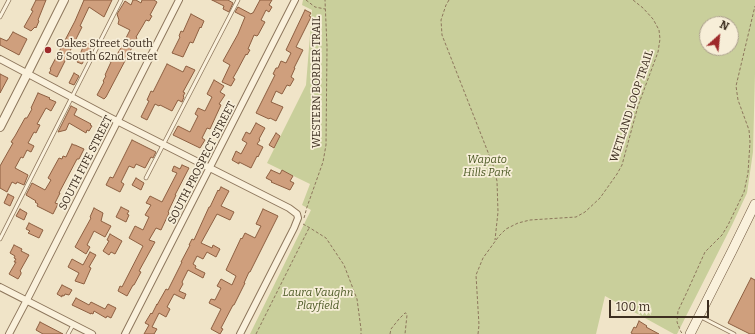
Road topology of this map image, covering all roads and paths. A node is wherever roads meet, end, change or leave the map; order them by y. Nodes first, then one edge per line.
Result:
1 (9, 0) edge
2 (64, 0) edge
3 (121, 0) edge
4 (179, 0) edge
5 (238, 0) edge
6 (295, 0) edge
7 (306, 0) edge
8 (325, 0) edge
9 (449, 0) edge
10 (633, 0) edge
11 (755, 6) edge
12 (326, 9) junction
13 (0, 17) edge
14 (0, 60) edge
15 (27, 74) junction
16 (72, 97) junction
17 (118, 121) junction
18 (0, 127) edge
19 (164, 144) junction
20 (210, 168) junction
21 (146, 178) dead end
22 (754, 208) edge
23 (310, 228) junction
24 (0, 239) edge
25 (495, 241) junction
26 (0, 286) edge
27 (27, 300) junction
28 (699, 316) junction
29 (74, 324) junction
30 (9, 334) edge
31 (68, 334) edge
32 (92, 334) edge
33 (125, 334) edge
34 (240, 334) edge
35 (256, 334) edge
36 (361, 334) edge
37 (390, 334) edge
38 (405, 334) edge
39 (478, 334) edge
40 (684, 334) edge
41 (690, 334) edge
42 (734, 334) edge

1 - 13 lane
2 - 15 street
3 - 16 lane
4 - 17 street, SOUTH FIFE STREET
5 - 19 lane
6 - 20 street, SOUTH PROSPECT STREET
7 - 12 path
8 - 12 path, WESTERN BORDER TRAIL
9 - 25 path, WETLAND LOOP TRAIL
10 - 25 path, WETLAND LOOP TRAIL
11 - 40 path
12 - 23 path, WESTERN BORDER TRAIL
14 - 15 street
15 - 16 street
15 - 18 street
16 - 17 street
16 - 24 lane
17 - 19 street
17 - 27 street, SOUTH FIFE STREET
19 - 20 street
19 - 21 lane
20 - 33 street, SOUTH PROSPECT STREET
20 - 34 street
22 - 28 main road
23 - 35 path
23 - 36 path
25 - 39 path, WETLAND LOOP TRAIL
26 - 27 street
27 - 29 street
27 - 30 street, SOUTH FIFE STREET
28 - 41 main road
28 - 42 lane
29 - 31 lane
29 - 32 street
37 - 38 path

